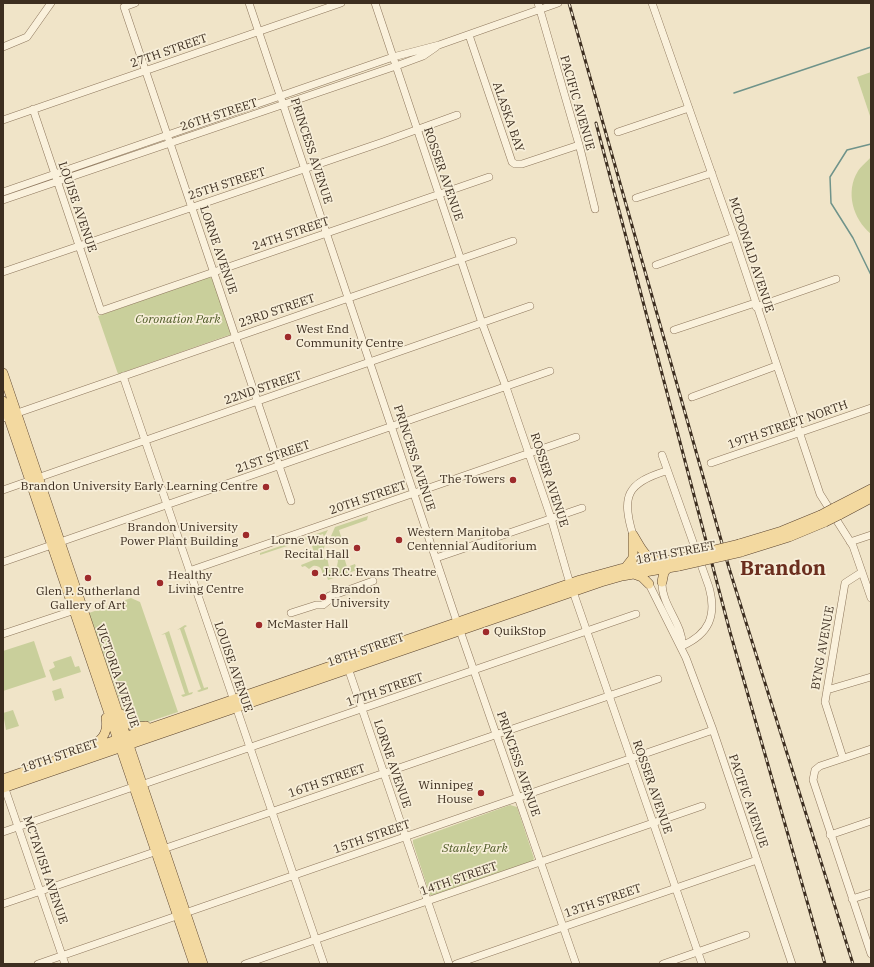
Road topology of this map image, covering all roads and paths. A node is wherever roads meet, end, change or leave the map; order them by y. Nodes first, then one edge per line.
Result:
1 (51, 3) edge
2 (135, 3) edge
3 (249, 3) edge
4 (341, 3) edge
5 (375, 3) edge
6 (558, 3) edge
7 (652, 3) edge
8 (539, 6) edge
9 (259, 31) junction
10 (469, 35) junction
11 (439, 45) junction
12 (3, 47) edge
13 (393, 57) junction
14 (396, 66) junction
15 (146, 71) junction
16 (281, 95) junction
17 (284, 105) junction
18 (689, 108) junction
19 (33, 109) junction
20 (457, 115) dead end
21 (3, 120) edge
22 (417, 129) junction
23 (618, 132) dead end
24 (167, 135) junction
25 (170, 143) junction
26 (579, 145) junction
27 (306, 169) junction
28 (712, 173) junction
29 (55, 174) junction
30 (489, 177) dead end
31 (58, 183) junction
32 (3, 192) edge
33 (439, 194) junction
34 (636, 198) dead end
35 (3, 200) edge
36 (192, 206) junction
37 (595, 209) dead end
38 (326, 233) junction
39 (734, 237) junction
40 (513, 241) dead end
41 (79, 246) junction
42 (460, 259) junction
43 (656, 265) dead end
44 (3, 272) edge
45 (214, 272) junction
46 (836, 279) dead end
47 (348, 298) junction
48 (755, 305) junction
49 (530, 306) dead end
50 (101, 311) joint
51 (482, 323) junction
52 (674, 330) dead end
53 (236, 336) junction
54 (370, 363) junction
55 (776, 366) junction
56 (550, 372) dead end
57 (3, 373) edge
58 (123, 376) junction
59 (506, 387) junction
60 (692, 397) dead end
61 (3, 401) edge
62 (257, 402) junction
63 (871, 408) edge
64 (9, 416) edge
65 (392, 427) junction
66 (799, 433) junction
67 (576, 438) dead end
68 (144, 440) junction
69 (529, 454) junction
70 (662, 455) dead end
71 (711, 463) dead end
72 (279, 466) junction
73 (666, 471) junction
74 (34, 479) junction
75 (871, 489) edge
76 (3, 490) edge
77 (414, 494) junction
78 (871, 498) edge
79 (291, 501) dead end
80 (166, 505) junction
81 (582, 508) dead end
82 (830, 514) junction
83 (551, 518) junction
84 (633, 535) junction
85 (871, 535) edge
86 (850, 542) junction
87 (56, 544) junction
88 (436, 558) junction
89 (3, 562) edge
90 (659, 562) junction
91 (678, 563) junction
92 (668, 568) junction
93 (189, 571) junction
94 (629, 571) junction
95 (862, 572) junction
96 (373, 581) dead end
97 (662, 582) joint
98 (649, 584) joint
99 (572, 587) junction
100 (871, 598) edge
101 (78, 609) junction
102 (291, 613) dead end
103 (636, 614) dead end
104 (459, 626) junction
105 (587, 632) junction
106 (3, 634) edge
107 (682, 646) junction
108 (347, 665) junction
109 (98, 669) junction
110 (474, 671) junction
111 (871, 677) edge
112 (658, 679) dead end
113 (827, 690) junction
114 (609, 696) junction
115 (234, 704) junction
116 (362, 710) junction
117 (199, 711) junction
118 (182, 726) junction
119 (713, 730) junction
120 (496, 734) junction
121 (122, 742) junction
122 (250, 748) junction
123 (871, 749) edge
124 (843, 758) junction
125 (631, 760) junction
126 (67, 761) junction
127 (384, 774) junction
128 (130, 778) junction
129 (3, 784) edge
130 (139, 785) junction
131 (519, 799) junction
132 (702, 806) dead end
133 (272, 812) junction
134 (871, 821) edge
135 (653, 824) junction
136 (19, 827) junction
137 (3, 832) edge
138 (830, 835) junction
139 (406, 837) junction
140 (159, 851) junction
141 (757, 860) junction
142 (541, 863) junction
143 (294, 876) junction
144 (676, 888) junction
145 (40, 891) junction
146 (871, 893) edge
147 (852, 899) junction
148 (428, 901) junction
149 (3, 904) edge
150 (181, 915) junction
151 (563, 927) junction
152 (746, 935) dead end
153 (316, 940) junction
154 (698, 952) junction
155 (871, 954) edge
156 (63, 956) junction
157 (38, 964) edge
158 (65, 964) edge
159 (194, 964) edge
160 (203, 964) edge
161 (245, 964) edge
162 (324, 964) edge
163 (450, 964) edge
164 (456, 964) edge
165 (576, 964) edge
166 (663, 964) edge
167 (702, 964) edge
168 (792, 964) edge

1 - 12 street
2 - 15 street, LORNE AVENUE
3 - 9 street, PRINCESS AVENUE
4 - 9 street, 27TH STREET
5 - 13 street, ROSSER AVENUE
6 - 8 street, 26TH STREET
7 - 18 street, MCDONALD AVENUE
8 - 10 street, 26TH STREET
8 - 26 street, PACIFIC AVENUE
9 - 15 street, 27TH STREET
9 - 16 street, PRINCESS AVENUE
10 - 11 street, 26TH STREET
10 - 26 street, ALASKA BAY
11 - 13 street, 26TH STREET
11 - 14 street, 26TH STREET
13 - 14 street, ROSSER AVENUE
13 - 16 street, 26TH STREET
14 - 17 street, 26TH STREET
14 - 22 street, ROSSER AVENUE
15 - 19 street, 27TH STREET
15 - 24 street, LORNE AVENUE
16 - 17 street, PRINCESS AVENUE
16 - 24 street, 26TH STREET
17 - 25 street, 26TH STREET
17 - 27 street, PRINCESS AVENUE
18 - 23 street
18 - 28 street, MCDONALD AVENUE
19 - 21 street, 27TH STREET
19 - 29 street, LOUISE AVENUE
20 - 22 street, 25TH STREET
22 - 27 street, 25TH STREET
22 - 33 street, ROSSER AVENUE
24 - 25 street, LORNE AVENUE
24 - 29 street, 26TH STREET
25 - 31 street, 26TH STREET
25 - 36 street, LORNE AVENUE
26 - 37 street, PACIFIC AVENUE
27 - 36 street, 25TH STREET
27 - 38 street, PRINCESS AVENUE
28 - 34 street
28 - 39 street, MCDONALD AVENUE
29 - 31 street, LOUISE AVENUE
29 - 32 street, 26TH STREET
30 - 33 street, 24TH STREET
31 - 35 street, 26TH STREET
31 - 41 street, LOUISE AVENUE
33 - 38 street, 24TH STREET
33 - 42 street, ROSSER AVENUE
36 - 41 street, 25TH STREET
36 - 45 street, LORNE AVENUE
38 - 45 street, 24TH STREET
38 - 47 street, PRINCESS AVENUE
39 - 43 street
39 - 48 street, MCDONALD AVENUE
40 - 42 street, 23RD STREET
41 - 44 street, 25TH STREET
41 - 50 street, LOUISE AVENUE
42 - 47 street, 23RD STREET
42 - 51 street, ROSSER AVENUE
45 - 50 street, 24TH STREET
45 - 53 street, LORNE AVENUE
46 - 48 street
47 - 53 street, 23RD STREET
47 - 54 street, PRINCESS AVENUE
48 - 52 street
48 - 55 street, MCDONALD AVENUE
49 - 51 street, 22ND STREET
51 - 54 street, 22ND STREET
51 - 59 street, ROSSER AVENUE
53 - 58 street, 23RD STREET
53 - 62 street, LORNE AVENUE
54 - 62 street, 22ND STREET
54 - 65 street, PRINCESS AVENUE
55 - 60 street
55 - 66 street, MCDONALD AVENUE
56 - 59 street, 21ST STREET
57 - 64 main road, VICTORIA AVENUE
58 - 64 street, 23RD STREET
58 - 68 street, LOUISE AVENUE
59 - 65 street, 21ST STREET
59 - 69 street, ROSSER AVENUE
61 - 64 main road, VICTORIA AVENUE
62 - 68 street, 22ND STREET
62 - 72 street, LORNE AVENUE
63 - 66 street, 19TH STREET NORTH
64 - 74 main road, VICTORIA AVENUE
65 - 72 street, 21ST STREET
65 - 77 street, PRINCESS AVENUE
66 - 71 street, 19TH STREET NORTH
66 - 82 street, MCDONALD AVENUE
67 - 69 street, 20TH STREET
68 - 74 street, 22ND STREET
68 - 80 street, LOUISE AVENUE
69 - 77 street, 20TH STREET
69 - 83 street, ROSSER AVENUE
70 - 73 street
72 - 79 street, LORNE AVENUE
72 - 80 street, 21ST STREET
73 - 84 street
73 - 107 street
74 - 76 street, 22ND STREET
74 - 87 main road, VICTORIA AVENUE
75 - 82 main road
77 - 88 street, PRINCESS AVENUE
77 - 93 street, 20TH STREET
78 - 82 main road
80 - 87 street, 21ST STREET
80 - 93 street, LOUISE AVENUE
81 - 83 street
82 - 86 street, MCDONALD AVENUE
82 - 91 main road, 18TH STREET, bridge
83 - 88 street
83 - 99 street, ROSSER AVENUE
84 - 90 main road
84 - 94 main road
85 - 86 street
86 - 95 street, MCDONALD AVENUE
87 - 89 street, 21ST STREET
87 - 101 main road, VICTORIA AVENUE
88 - 104 street, PRINCESS AVENUE
90 - 91 main road, 18TH STREET
90 - 94 main road, 18TH STREET
91 - 92 main road, 18TH STREET
92 - 94 main road, 18TH STREET
92 - 97 main road
93 - 115 street, LOUISE AVENUE
94 - 98 main road
94 - 99 main road, 18TH STREET
95 - 100 street, MCDONALD AVENUE
95 - 113 street, BYNG AVENUE
96 - 102 street
97 - 107 street, PACIFIC AVENUE
98 - 107 street, PACIFIC AVENUE
99 - 104 main road, 18TH STREET
99 - 105 street, ROSSER AVENUE
101 - 106 street
101 - 109 main road, VICTORIA AVENUE
103 - 105 street, 17TH STREET
104 - 108 main road, 18TH STREET
104 - 110 street, PRINCESS AVENUE
105 - 110 street, 17TH STREET
105 - 114 street, ROSSER AVENUE
107 - 119 street, PACIFIC AVENUE
108 - 115 main road, 18TH STREET
108 - 116 street, LORNE AVENUE
109 - 117 main road
109 - 121 main road, VICTORIA AVENUE
109 - 126 main road
110 - 116 street, 17TH STREET
110 - 120 street, PRINCESS AVENUE
111 - 113 street
112 - 114 street, 16TH STREET
113 - 124 street, BYNG AVENUE
114 - 120 street, 16TH STREET
114 - 125 street, ROSSER AVENUE
115 - 117 main road, 18TH STREET
115 - 118 main road, 18TH STREET
115 - 122 street, LOUISE AVENUE
116 - 122 street, 17TH STREET
116 - 127 street, LORNE AVENUE
117 - 121 main road, 18TH STREET
118 - 121 main road, 18TH STREET
118 - 130 main road
119 - 125 street, 15TH STREET
119 - 141 street, PACIFIC AVENUE
120 - 127 street, 16TH STREET
120 - 131 street, PRINCESS AVENUE
121 - 126 main road, 18TH STREET
121 - 128 main road, VICTORIA AVENUE
121 - 130 main road, VICTORIA AVENUE
122 - 130 street, 17TH STREET
122 - 133 street, LOUISE AVENUE
123 - 124 street
124 - 138 street
125 - 131 street, 15TH STREET
125 - 135 street, ROSSER AVENUE
126 - 128 main road
126 - 129 main road, 18TH STREET
127 - 133 street, 16TH STREET
127 - 139 street, LORNE AVENUE
128 - 130 main road, VICTORIA AVENUE
129 - 136 street, MCTAVISH AVENUE
130 - 136 street, 17TH STREET
130 - 140 main road, VICTORIA AVENUE
130 - 140 main road, VICTORIA AVENUE
131 - 139 street, 15TH STREET
131 - 142 street, PRINCESS AVENUE
132 - 135 street, 14TH STREET
133 - 140 street, 16TH STREET
133 - 143 street, LOUISE AVENUE
134 - 138 street
135 - 142 street, 14TH STREET
135 - 144 street, ROSSER AVENUE
136 - 137 street, 17TH STREET
136 - 145 street, MCTAVISH AVENUE
138 - 147 street
139 - 143 street, 15TH STREET
139 - 148 street, LORNE AVENUE
140 - 145 street, 16TH STREET
140 - 150 main road, VICTORIA AVENUE
141 - 144 street, 13TH STREET
141 - 168 street, PACIFIC AVENUE
142 - 148 street, 14TH STREET
142 - 151 street, PRINCESS AVENUE
143 - 150 street, 15TH STREET
143 - 153 street, LOUISE AVENUE
144 - 151 street, 13TH STREET
144 - 154 street, ROSSER AVENUE
145 - 149 street, 16TH STREET
145 - 156 street, MCTAVISH AVENUE
146 - 147 street
147 - 155 street
148 - 153 street, 14TH STREET
148 - 163 street, LORNE AVENUE
150 - 156 street, 15TH STREET
150 - 159 main road, VICTORIA AVENUE
150 - 160 main road, VICTORIA AVENUE
151 - 164 street, 13TH STREET
151 - 165 street, PRINCESS AVENUE
152 - 154 street
153 - 161 street, 14TH STREET
153 - 162 street, LOUISE AVENUE
154 - 166 street
154 - 167 street, ROSSER AVENUE
156 - 157 street, 15TH STREET
156 - 158 street, MCTAVISH AVENUE

